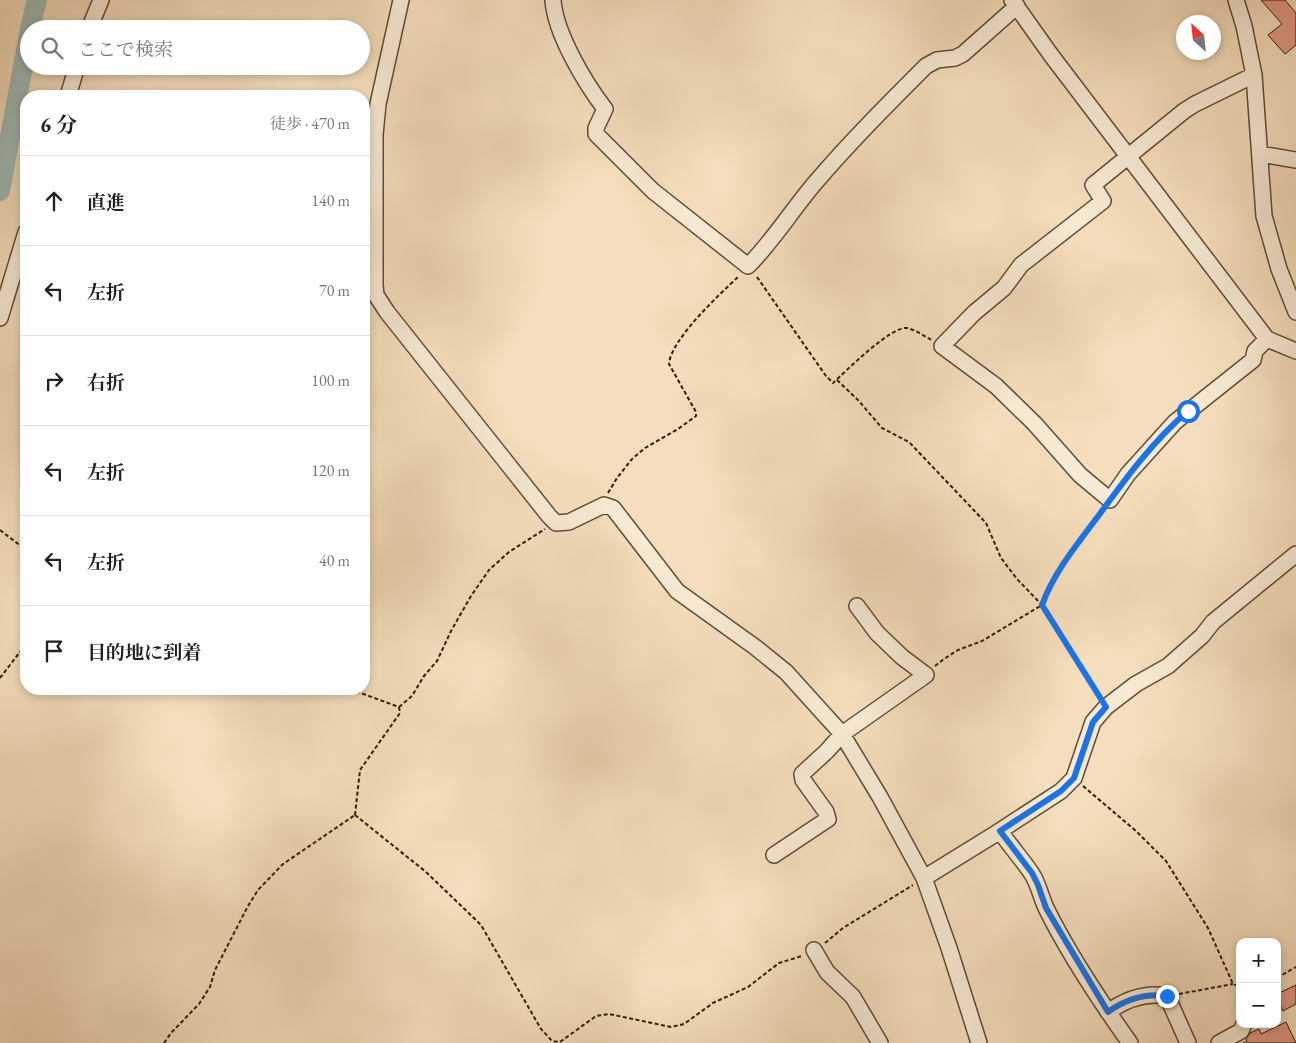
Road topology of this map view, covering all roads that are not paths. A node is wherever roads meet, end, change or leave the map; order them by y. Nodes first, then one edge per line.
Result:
1 (101, 0) edge
2 (401, 0) edge
3 (553, 0) edge
4 (1236, 0) edge
5 (1015, 3) edge
6 (93, 20) edge
7 (74, 75) edge
8 (1254, 76) junction
9 (70, 90) edge
10 (1260, 154) junction
11 (1128, 156) junction
12 (1296, 160) edge
13 (20, 252) edge
14 (1296, 312) edge
15 (0, 318) edge
16 (1267, 339) junction
17 (1296, 352) edge
18 (1296, 554) edge
19 (857, 606) dead end
20 (842, 734) junction
21 (1000, 831) junction
22 (774, 855) dead end
23 (924, 878) junction
24 (814, 950) road end
25 (1108, 1012) junction
26 (1242, 1028) edge
27 (880, 1043) edge
28 (979, 1043) edge
29 (1130, 1043) edge
30 (1188, 1043) edge
31 (1219, 1043) edge

1 - 6 street
2 - 20 street
3 - 5 street
4 - 8 street
5 - 11 street
7 - 9 street
8 - 10 street
8 - 11 street
10 - 12 street
10 - 14 street
11 - 16 street
11 - 16 street
13 - 15 street
16 - 17 street
18 - 21 street
19 - 20 street
20 - 22 street
20 - 23 street
21 - 23 street
21 - 25 street
23 - 28 street
24 - 27 street
25 - 29 street
25 - 30 street
26 - 31 street

